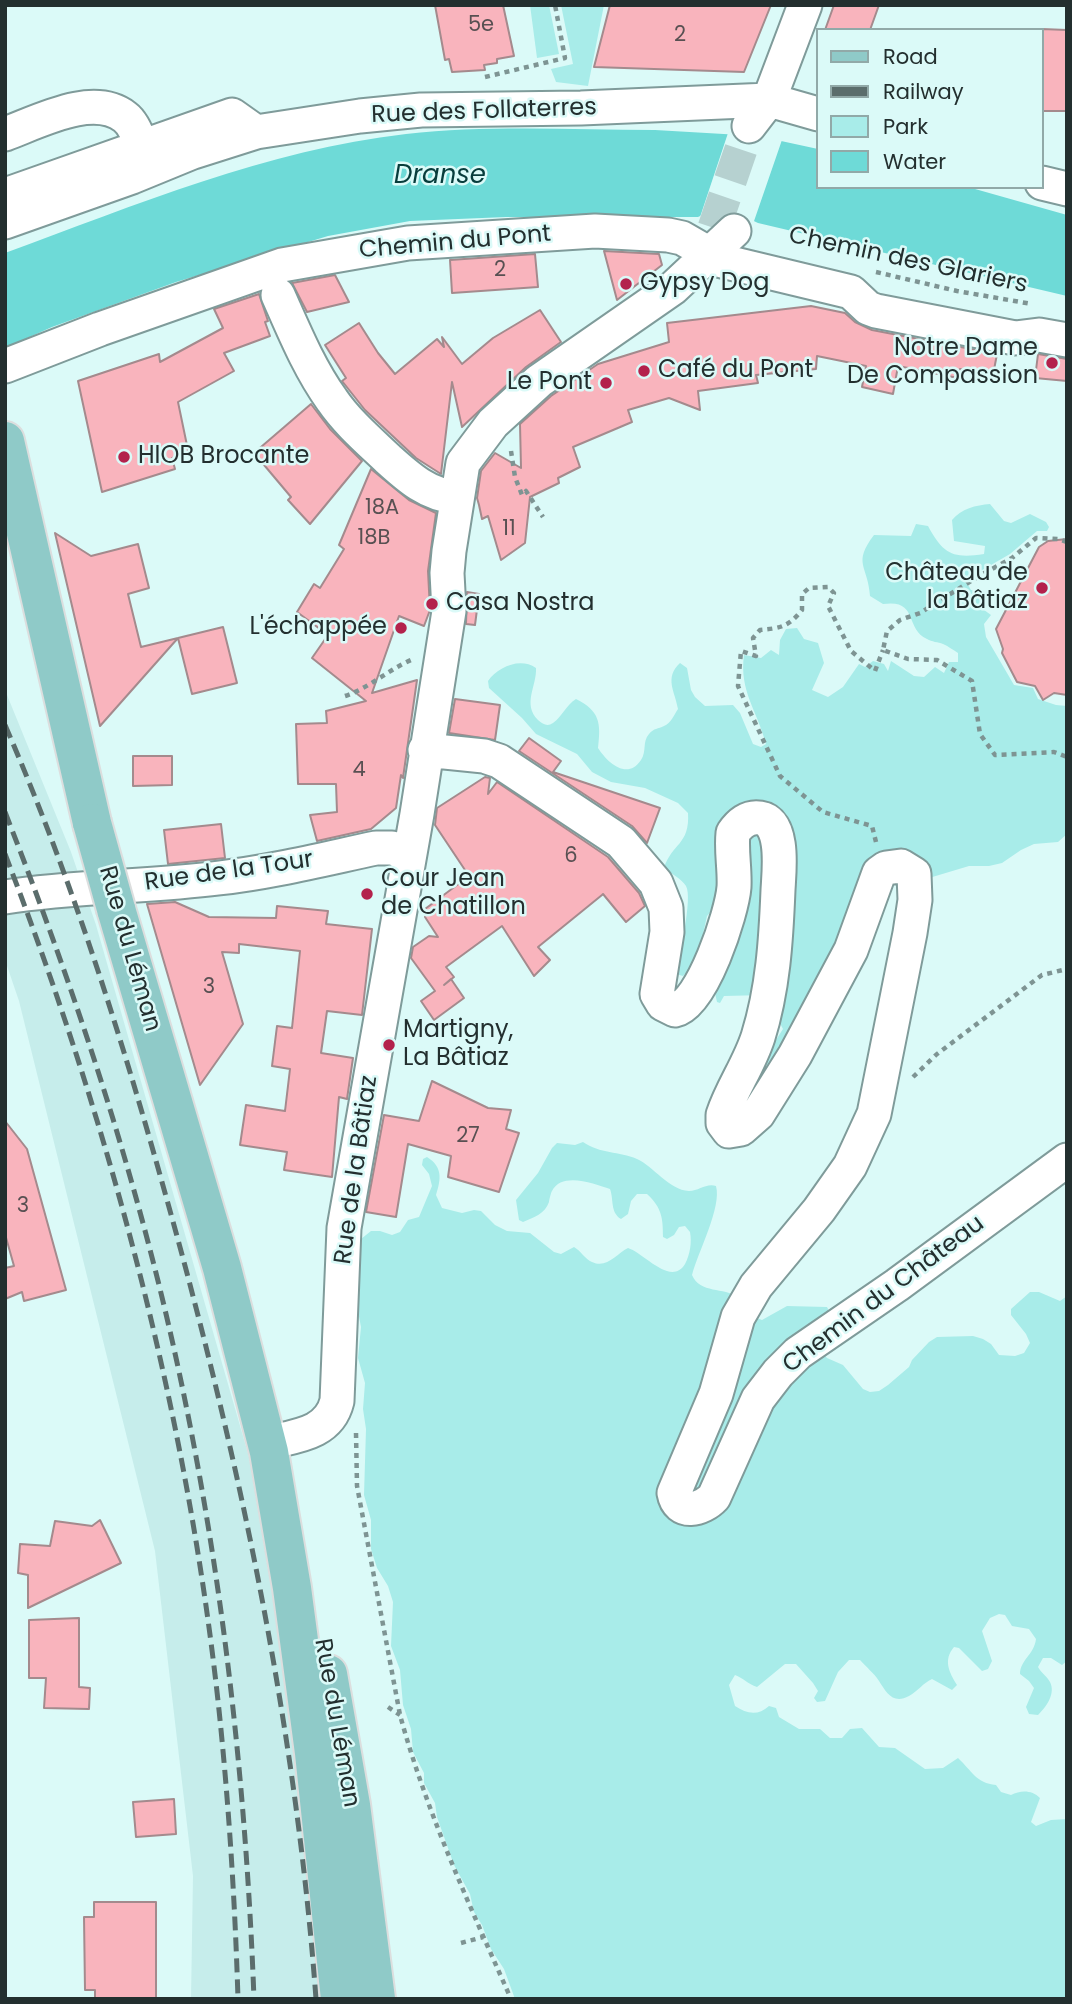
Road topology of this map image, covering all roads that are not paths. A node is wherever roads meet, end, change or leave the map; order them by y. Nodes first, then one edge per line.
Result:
1 (805, 5) edge
2 (816, 114) edge
3 (762, 118) junction
4 (256, 132) junction
5 (5, 134) edge
6 (141, 145) junction
7 (1044, 183) edge
8 (1067, 189) edge
9 (5, 195) edge
10 (5, 222) edge
11 (719, 238) junction
12 (278, 295) dead end
13 (1067, 340) edge
14 (5, 366) edge
15 (5, 442) edge
16 (456, 497) junction
17 (425, 750) junction
18 (408, 853) junction
19 (5, 897) edge
20 (1067, 1160) edge
21 (268, 1448) junction
22 (340, 1999) edge
23 (376, 1999) edge

1 - 3 street
2 - 3 street, Rue des Follaterres
3 - 4 street, Rue des Follaterres
4 - 6 street
4 - 10 street, Rue des Follaterres
5 - 6 street
6 - 9 street
7 - 8 street
11 - 13 street, Chemin du Pont
11 - 14 street, Chemin du Pont
11 - 16 street
12 - 16 street
15 - 21 main road, Rue du Léman, bridge
16 - 17 street
17 - 18 street, Rue de la Bâtiaz
17 - 20 street, Chemin du Château
18 - 19 street, Rue de la Tour
18 - 21 street, Rue de la Bâtiaz
21 - 22 main road, Rue du Léman
21 - 23 main road, Rue du Léman

